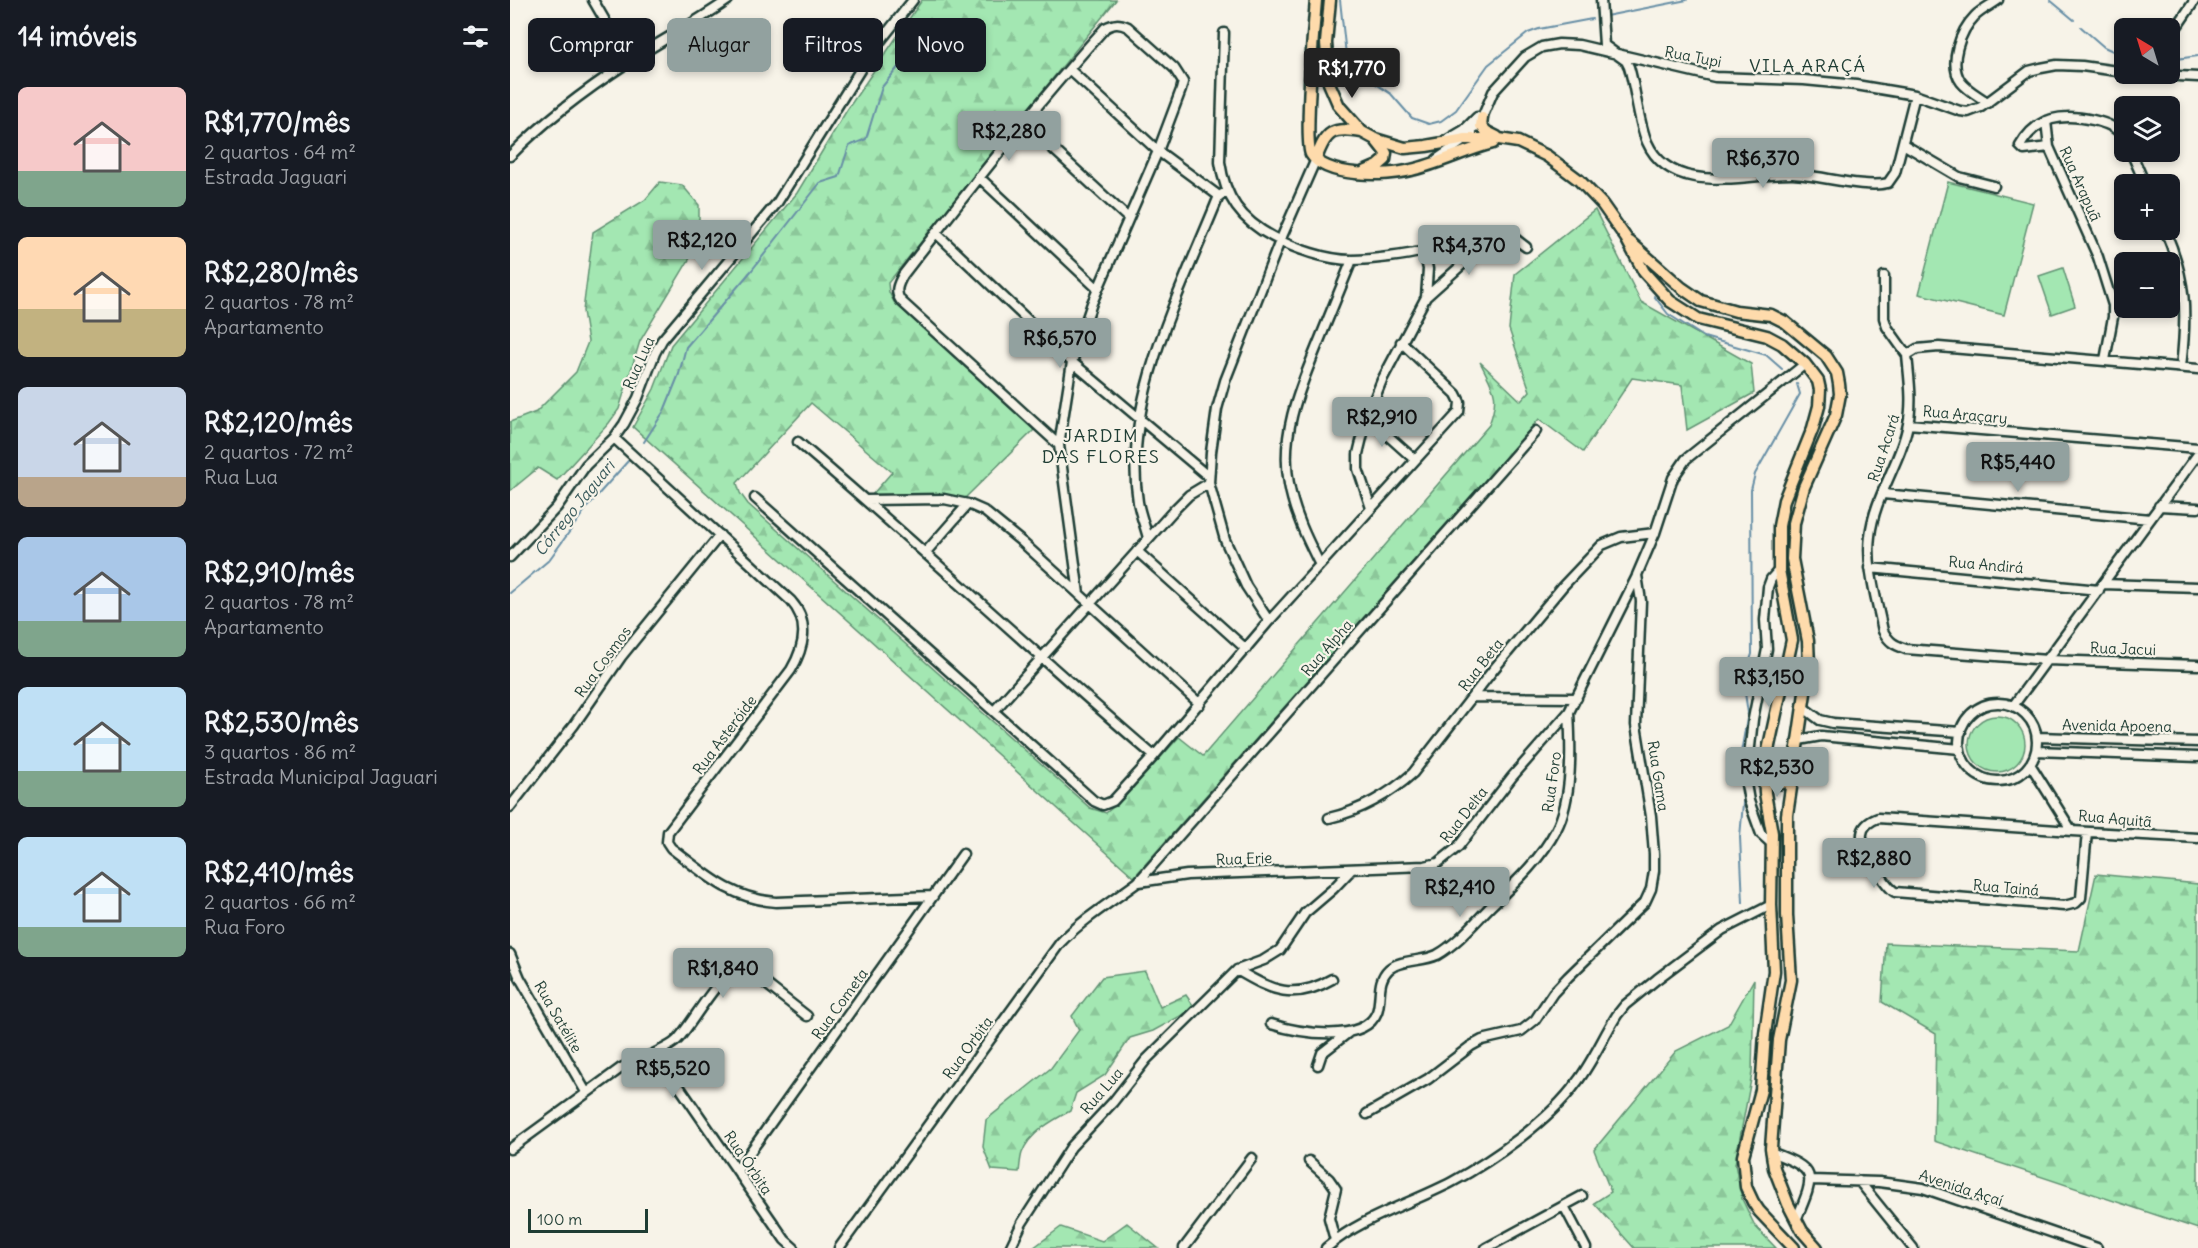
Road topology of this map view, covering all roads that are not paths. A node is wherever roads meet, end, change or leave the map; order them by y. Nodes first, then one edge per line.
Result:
1 (593, 0) edge
2 (728, 0) edge
3 (913, 0) edge
4 (1316, 0) edge
5 (1330, 0) edge
6 (1601, 0) edge
7 (1998, 0) edge
8 (2195, 0) edge
9 (603, 18) edge
10 (2180, 22) edge
11 (1314, 32) junction
12 (1327, 32) junction
13 (1224, 33) dead end
14 (655, 46) edge
15 (1613, 53) junction
16 (1069, 69) junction
17 (2114, 71) edge
18 (615, 72) edge
19 (2180, 76) edge
20 (2198, 77) edge
21 (1916, 95) junction
22 (1988, 102) junction
23 (1486, 105) junction
24 (1482, 118) junction
25 (2046, 121) junction
26 (1025, 123) junction
27 (2114, 127) edge
28 (1362, 132) junction
29 (1375, 139) junction
30 (1467, 139) junction
31 (1502, 139) junction
32 (1445, 142) junction
33 (1904, 144) junction
34 (2049, 147) junction
35 (1158, 151) junction
36 (510, 156) edge
37 (1316, 159) junction
38 (1423, 167) junction
39 (1361, 174) junction
40 (979, 177) junction
41 (1994, 186) dead end
42 (1223, 194) junction
43 (1128, 218) junction
44 (936, 233) junction
45 (1494, 236) junction
46 (1626, 238) junction
47 (2169, 240) edge
48 (1280, 241) junction
49 (1526, 247) dead end
50 (1424, 251) junction
51 (1352, 260) junction
52 (1884, 276) dead end
53 (1098, 289) junction
54 (1426, 297) junction
55 (1794, 329) junction
56 (1401, 342) junction
57 (1782, 344) junction
58 (1907, 355) junction
59 (2105, 360) junction
60 (1072, 362) junction
61 (1805, 364) junction
62 (2181, 368) junction
63 (2198, 369) edge
64 (1837, 373) junction
65 (1818, 381) junction
66 (1367, 417) junction
67 (1140, 418) junction
68 (1908, 424) junction
69 (1536, 431) dead end
70 (614, 438) junction
71 (798, 442) dead end
72 (1059, 445) junction
73 (2198, 448) edge
74 (2198, 454) edge
75 (1415, 460) junction
76 (1209, 480) junction
77 (1883, 494) junction
78 (755, 498) dead end
79 (867, 500) junction
80 (968, 504) junction
81 (2159, 506) junction
82 (1371, 508) junction
83 (2198, 508) edge
84 (2150, 519) junction
85 (1654, 533) junction
86 (720, 535) junction
87 (1148, 538) junction
88 (1137, 551) junction
89 (925, 553) junction
90 (510, 557) edge
91 (1320, 565) junction
92 (1870, 568) junction
93 (1779, 570) junction
94 (1637, 575) junction
95 (2101, 587) junction
96 (2198, 587) edge
97 (1080, 594) junction
98 (1089, 603) junction
99 (1269, 621) junction
100 (1246, 649) junction
101 (1041, 658) junction
102 (2046, 660) junction
103 (1787, 664) junction
104 (2198, 665) edge
105 (1809, 666) junction
106 (1473, 697) junction
107 (1577, 698) junction
108 (1200, 704) junction
109 (2013, 706) junction
110 (1804, 708) junction
111 (995, 710) junction
112 (1569, 712) junction
113 (1961, 732) junction
114 (2037, 738) junction
115 (1799, 740) junction
116 (2198, 742) edge
117 (1960, 749) junction
118 (2036, 751) junction
119 (1154, 756) junction
120 (2197, 757) edge
121 (2030, 764) junction
122 (1764, 776) junction
123 (1792, 777) junction
124 (510, 807) edge
125 (1329, 818) dead end
126 (2072, 831) junction
127 (2087, 832) junction
128 (2198, 838) edge
129 (1772, 844) junction
130 (963, 854) dead end
131 (1351, 870) junction
132 (1138, 882) junction
133 (933, 896) junction
134 (1771, 905) junction
135 (510, 954) edge
136 (1237, 970) junction
137 (1791, 970) junction
138 (1774, 971) junction
139 (1332, 980) dead end
140 (807, 1017) dead end
141 (1271, 1024) dead end
142 (1351, 1030) junction
143 (649, 1056) junction
144 (1318, 1065) dead end
145 (586, 1092) junction
146 (1367, 1114) dead end
147 (510, 1149) edge
148 (1771, 1152) junction
149 (1252, 1158) dead end
150 (1310, 1161) dead end
151 (738, 1169) junction
152 (1810, 1180) junction
153 (1859, 1181) junction
154 (1582, 1196) dead end
155 (1564, 1206) junction
156 (1759, 1211) junction
157 (1797, 1218) junction
158 (1802, 1232) junction
159 (1335, 1240) junction
160 (794, 1248) edge
161 (839, 1248) edge
162 (1010, 1248) edge
163 (1184, 1248) edge
164 (1326, 1248) edge
165 (1486, 1248) edge
166 (1586, 1248) edge
167 (1794, 1248) edge
168 (1817, 1248) edge
169 (1913, 1248) edge
170 (2097, 1248) edge

1 - 9 street
2 - 14 street
3 - 70 street, Rua Lua
4 - 11 main road
5 - 12 main road
6 - 15 street
7 - 22 street
8 - 10 street
11 - 12 main road
11 - 37 main road
12 - 28 main road
13 - 42 street
15 - 21 street, Rua Tupi
15 - 23 street, Rua Tupi
15 - 33 street
16 - 26 street
16 - 35 street
16 - 35 street
17 - 22 street, Rua Tupi
18 - 36 street
19 - 20 street
21 - 22 street, Rua Tupi
21 - 33 street
23 - 24 street, Rua Tupi
23 - 32 street
24 - 30 street, Rua Tupi
24 - 31 main road
25 - 27 street
25 - 34 street, Rua Arapuã
25 - 34 street
26 - 40 street
26 - 43 street
28 - 29 main road
28 - 37 main road
29 - 32 main road
29 - 39 main road
30 - 31 main road
30 - 32 main road
30 - 38 street
31 - 38 main road
31 - 46 main road
33 - 41 street
34 - 59 street, Rua Arapuã
35 - 42 street
35 - 43 street
37 - 39 main road
37 - 48 street
38 - 39 main road
40 - 44 street
40 - 53 street
42 - 48 street
42 - 67 street
43 - 53 street
44 - 60 street
44 - 72 street
45 - 49 street
45 - 50 street
45 - 54 street
46 - 55 main road
46 - 57 main road
47 - 62 street
48 - 51 street
48 - 76 street
50 - 51 street
50 - 54 street
51 - 91 street
52 - 58 street
53 - 60 street
54 - 56 street
55 - 57 main road
55 - 64 main road
56 - 66 street
56 - 75 street
57 - 61 main road
58 - 59 street
58 - 68 street, Rua Acará
59 - 62 street
60 - 67 street
60 - 72 street
61 - 65 main road
61 - 85 street, Rua Gama
62 - 63 street
64 - 65 main road
64 - 105 main road
65 - 93 main road
66 - 75 street
66 - 82 street
67 - 76 street
67 - 87 street
68 - 73 street, Rua Araçary
68 - 77 street, Rua Acará
69 - 132 street, Rua Alpha
70 - 86 street, Rua Asteróide
70 - 90 street, Rua Lua
71 - 79 street
72 - 97 street
74 - 81 street
75 - 82 street
76 - 87 street
76 - 99 street
77 - 84 street
77 - 92 street, Rua Acará
78 - 111 street
79 - 80 street
79 - 89 street
80 - 89 street
80 - 97 street
81 - 83 street
81 - 84 street
82 - 91 street
84 - 95 street
85 - 94 street, Rua Gama
85 - 106 street, Rua Beta
86 - 124 street, Rua Cosmos
86 - 133 street, Rua Asteróide
87 - 88 street
88 - 98 street
88 - 100 street
89 - 101 street
91 - 99 street
92 - 95 street, Rua Andirá
92 - 102 street, Rua Acará
93 - 103 main road
93 - 129 street
94 - 107 street, Rua Delta
94 - 146 street, Rua Gama
95 - 96 street, Rua Andirá
95 - 102 street
97 - 98 street
98 - 101 street
98 - 108 street
99 - 100 street
100 - 108 street
101 - 111 street
101 - 119 street
102 - 104 street, Rua Jacui
102 - 109 street
103 - 105 main road
103 - 122 main road
105 - 110 main road
106 - 107 street
106 - 125 street, Rua Beta
107 - 112 street, Rua Delta
108 - 119 street
109 - 113 street
109 - 114 street
110 - 113 street
110 - 115 main road
111 - 119 street
112 - 131 street, Rua Delta
112 - 142 street, Rua Foro
113 - 117 street
114 - 116 street, Avenida Apoena
114 - 118 street
115 - 117 street
115 - 123 main road
116 - 120 street, Avenida Apoena
117 - 121 street
118 - 120 street, Avenida Apoena
118 - 121 street
121 - 126 street, Rua Aquitã
122 - 123 main road
122 - 129 main road
123 - 137 main road
126 - 127 street, Rua Aquitã
126 - 127 street, Rua Tainá
127 - 128 street, Rua Aquitã
129 - 134 main road
130 - 133 street, Rua Cometa
131 - 132 street, Rua Erie
131 - 136 street
132 - 161 street, Rua Orbita
133 - 151 street, Rua Cometa
134 - 138 main road
134 - 159 street
135 - 145 street, Rua Satélite
136 - 139 street
136 - 162 street, Rua Lua
137 - 138 main road
137 - 148 main road
138 - 156 main road
140 - 143 street
141 - 142 street, Rua Foro
142 - 144 street
143 - 145 street
143 - 151 street, Rua Órbita
145 - 147 street
148 - 152 street
148 - 157 main road
149 - 163 street
150 - 159 street
151 - 160 street, Rua Órbita
152 - 153 street, Avenida Açaí
152 - 157 street
153 - 169 street
153 - 170 street, Avenida Açaí
154 - 155 street
155 - 165 street
155 - 166 street
156 - 158 main road
156 - 167 main road
157 - 158 main road
158 - 168 main road
159 - 164 street

